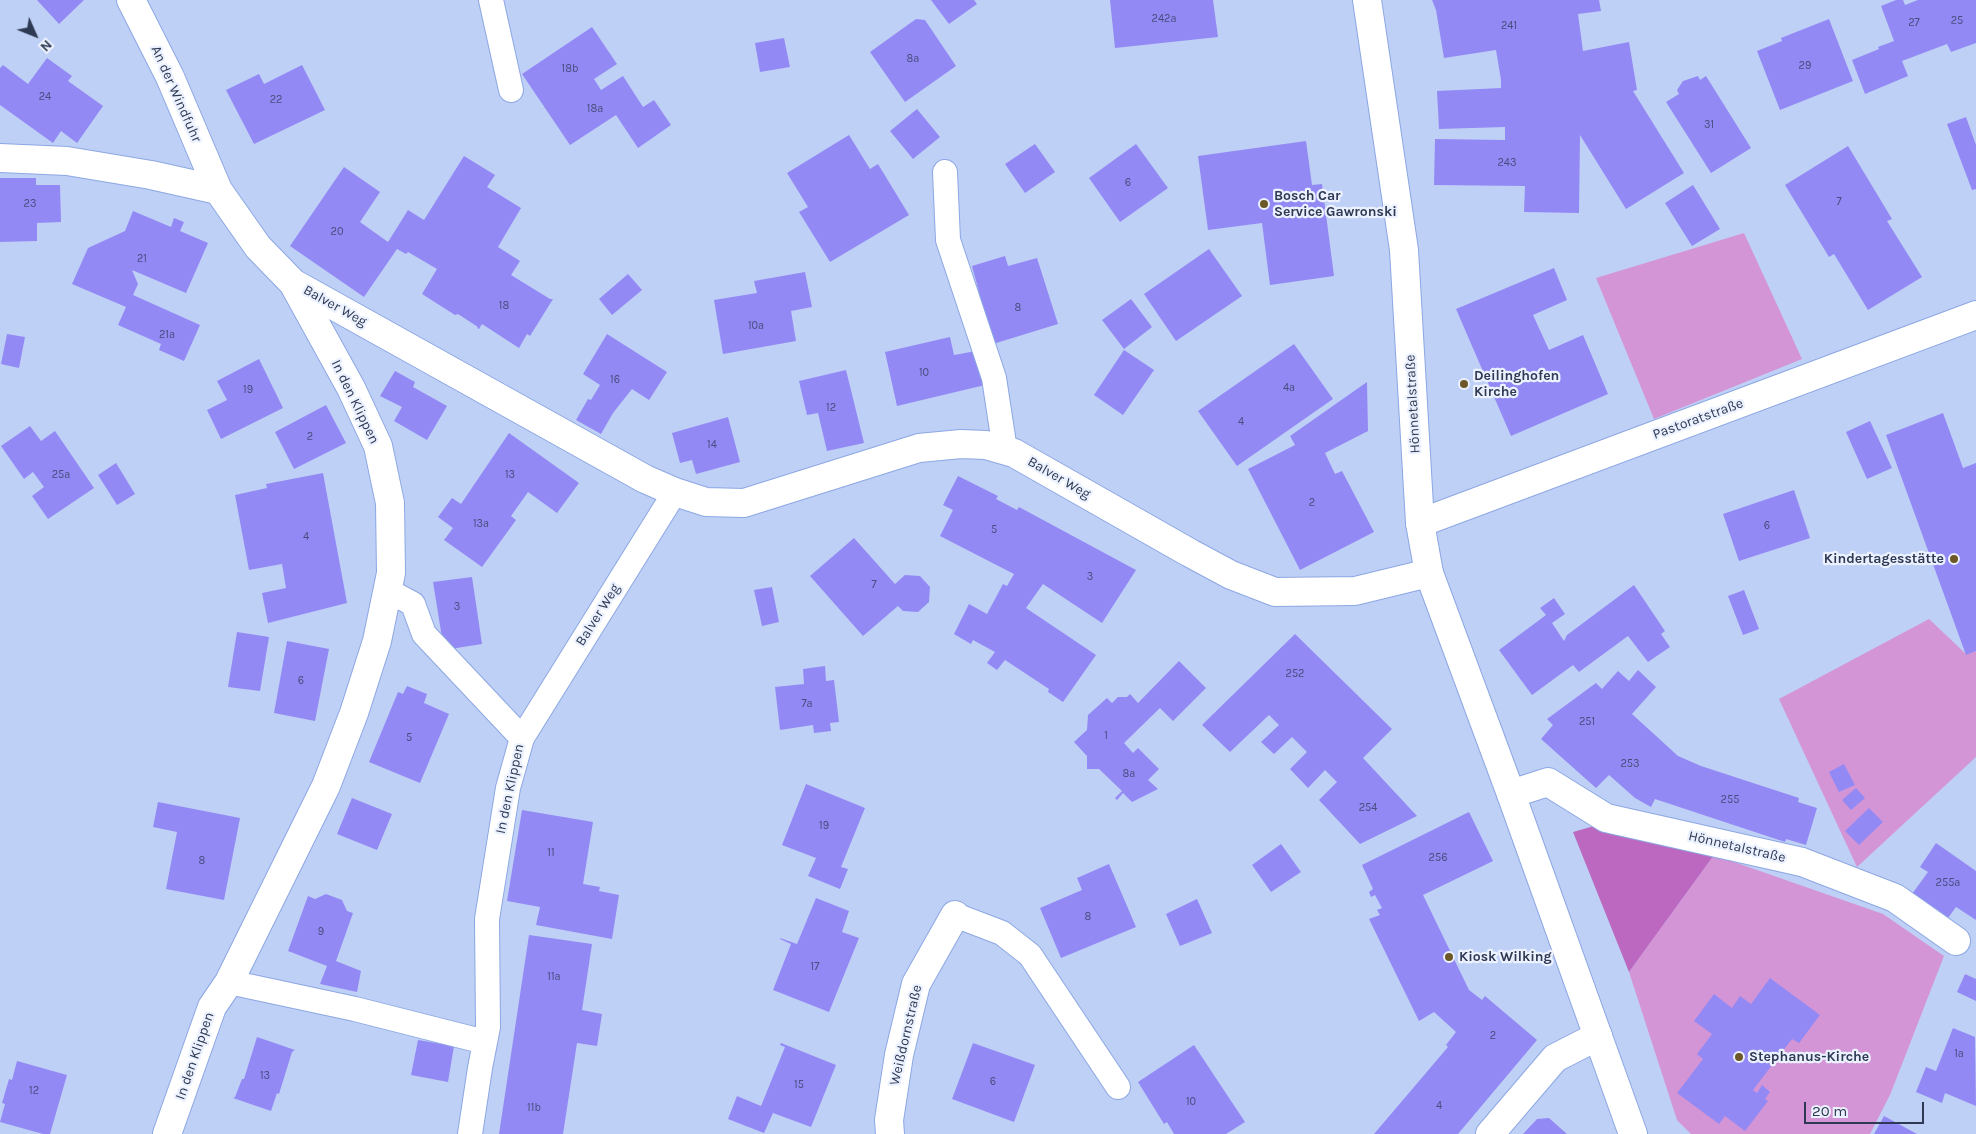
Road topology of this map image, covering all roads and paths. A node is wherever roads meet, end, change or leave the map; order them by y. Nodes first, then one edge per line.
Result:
1 (131, 0) edge
2 (491, 0) edge
3 (1367, 0) edge
4 (511, 90) dead end
5 (0, 158) edge
6 (945, 172) dead end
7 (218, 190) junction
8 (293, 283) junction
9 (1976, 316) edge
10 (1005, 450) junction
11 (675, 492) junction
12 (1420, 523) junction
13 (1430, 573) junction
14 (387, 590) junction
15 (522, 738) junction
16 (1512, 794) junction
17 (955, 915) joint
18 (1956, 941) dead end
19 (229, 982) junction
20 (1598, 1036) junction
21 (485, 1042) junction
22 (1118, 1087) dead end
23 (168, 1134) edge
24 (470, 1134) edge
25 (890, 1134) edge
26 (1490, 1134) edge
27 (1633, 1134) edge

1 - 7 street, An der Windfuhr
2 - 4 lane
3 - 12 street, Hönnetalstraße
5 - 7 street
6 - 10 lane
7 - 8 street, Balver Weg
8 - 11 street, Balver Weg
8 - 14 street, In den Klippen
9 - 12 street, Pastoratstraße
10 - 11 street, Balver Weg
10 - 13 street, Balver Weg
11 - 15 lane, Balver Weg
12 - 13 street, Hönnetalstraße
13 - 16 street, Hönnetalstraße
14 - 15 lane, In den Klippen
14 - 19 street, In den Klippen
15 - 21 lane, In den Klippen
16 - 18 street, Hönnetalstraße
16 - 20 street, Hönnetalstraße
17 - 22 lane
17 - 25 street, Weißdornstraße
19 - 21 lane
19 - 23 street, In den Klippen
20 - 26 street
20 - 27 street, Hönnetalstraße
21 - 24 lane, In den Klippen

